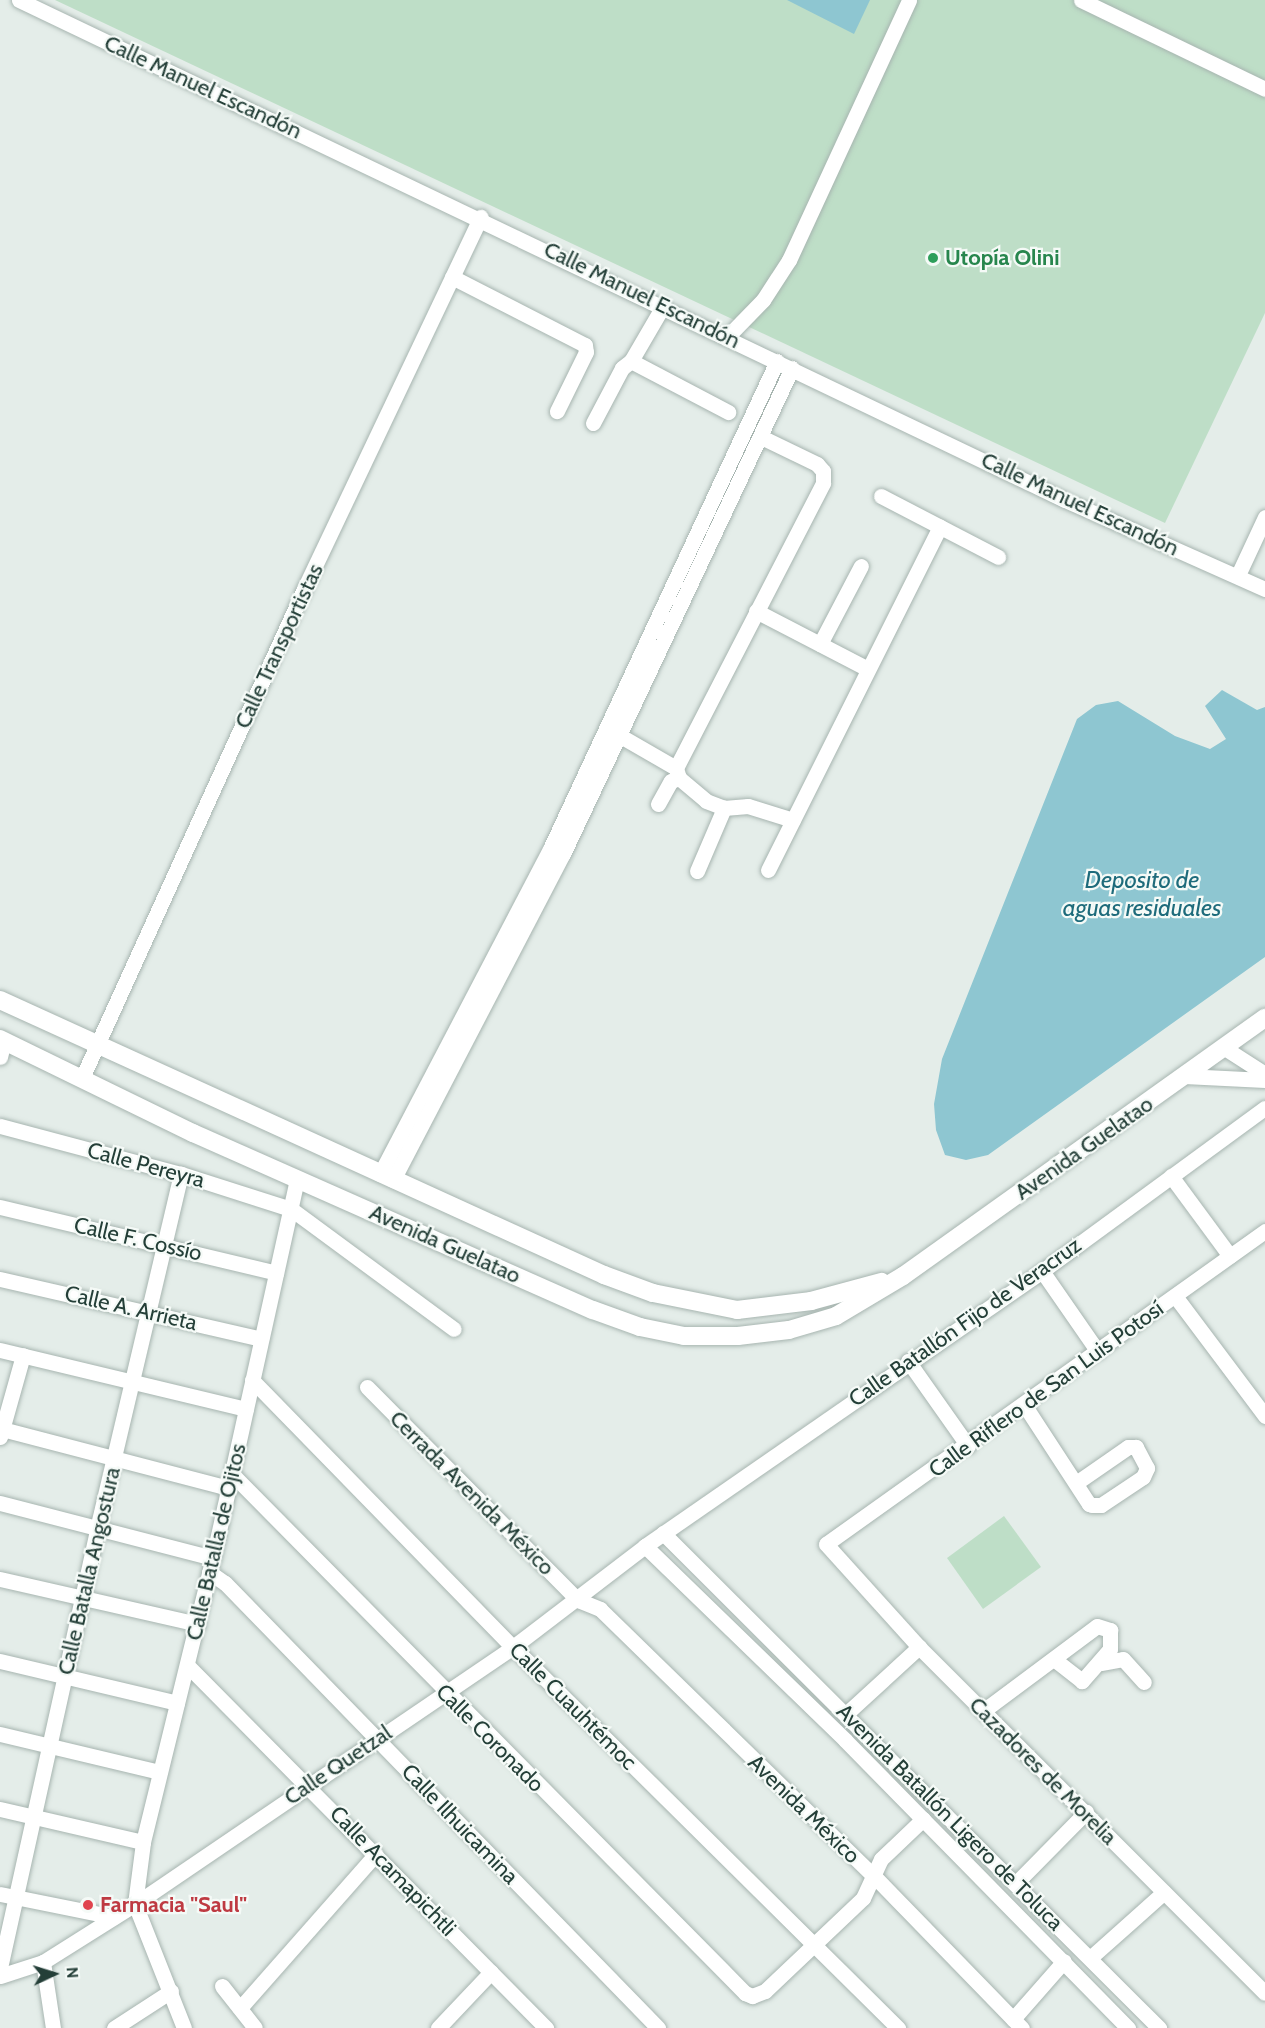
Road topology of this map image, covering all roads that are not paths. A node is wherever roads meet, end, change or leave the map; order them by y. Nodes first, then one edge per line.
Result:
1 (19, 0) edge
2 (909, 0) edge
3 (1081, 0) edge
4 (1265, 89) edge
5 (481, 218) junction
6 (452, 277) junction
7 (663, 306) junction
8 (727, 337) junction
9 (631, 361) junction
10 (777, 361) junction
11 (792, 368) junction
12 (557, 411) dead end
13 (728, 412) dead end
14 (593, 423) dead end
15 (761, 436) junction
16 (881, 496) dead end
17 (1265, 517) edge
18 (940, 527) junction
19 (998, 557) dead end
20 (691, 561) junction
21 (861, 566) dead end
22 (1238, 575) junction
23 (1265, 589) edge
24 (756, 611) junction
25 (820, 644) junction
26 (868, 669) junction
27 (611, 731) junction
28 (678, 773) junction
29 (578, 784) junction
30 (593, 791) junction
31 (658, 804) dead end
32 (724, 808) junction
33 (793, 820) junction
34 (556, 852) junction
35 (768, 870) dead end
36 (697, 871) dead end
37 (0, 1000) edge
38 (1265, 1018) edge
39 (97, 1044) junction
40 (1, 1046) edge
41 (1223, 1047) junction
42 (1265, 1074) edge
43 (1184, 1076) junction
44 (82, 1078) junction
45 (1265, 1080) edge
46 (1265, 1108) edge
47 (0, 1126) edge
48 (181, 1174) junction
49 (1171, 1176) junction
50 (387, 1177) junction
51 (297, 1180) junction
52 (0, 1207) edge
53 (291, 1209) junction
54 (1265, 1231) edge
55 (164, 1244) junction
56 (1230, 1256) junction
57 (1042, 1271) junction
58 (276, 1273) junction
59 (903, 1276) junction
60 (0, 1279) edge
61 (1175, 1296) junction
62 (148, 1311) junction
63 (454, 1329) dead end
64 (261, 1339) junction
65 (0, 1350) edge
66 (1098, 1352) junction
67 (22, 1355) junction
68 (908, 1361) junction
69 (252, 1380) junction
70 (132, 1382) junction
71 (367, 1387) dead end
72 (1025, 1406) junction
73 (246, 1409) junction
74 (1265, 1416) edge
75 (1, 1433) edge
76 (968, 1446) junction
77 (114, 1460) junction
78 (230, 1481) junction
79 (1076, 1483) junction
80 (0, 1503) edge
81 (97, 1529) junction
82 (663, 1533) junction
83 (826, 1544) joint
84 (645, 1546) junction
85 (211, 1565) junction
86 (0, 1579) edge
87 (81, 1598) junction
88 (578, 1600) junction
89 (739, 1608) junction
90 (723, 1621) junction
91 (198, 1624) junction
92 (513, 1647) junction
93 (919, 1647) junction
94 (1054, 1659) junction
95 (0, 1661) edge
96 (1101, 1663) junction
97 (187, 1665) junction
98 (65, 1677) junction
99 (1144, 1682) dead end
100 (445, 1693) junction
101 (177, 1703) junction
102 (983, 1711) junction
103 (847, 1713) junction
104 (0, 1734) edge
105 (377, 1739) junction
106 (48, 1745) junction
107 (160, 1772) junction
108 (309, 1785) junction
109 (0, 1809) edge
110 (1086, 1812) junction
111 (32, 1817) junction
112 (923, 1819) junction
113 (143, 1842) junction
114 (376, 1854) junction
115 (872, 1874) junction
116 (1016, 1883) junction
117 (1164, 1893) junction
118 (7, 1896) edge
119 (135, 1904) junction
120 (114, 1917) junction
121 (814, 1944) junction
122 (1090, 1958) junction
123 (1064, 1961) junction
124 (43, 1962) junction
125 (0, 1968) edge
126 (491, 1972) junction
127 (0, 1976) edge
128 (222, 1986) dead end
129 (171, 1991) junction
130 (1265, 1993) edge
131 (240, 2008) junction
132 (1017, 2023) edge
133 (53, 2028) edge
134 (114, 2028) edge
135 (184, 2028) edge
136 (255, 2028) edge
137 (438, 2028) edge
138 (546, 2028) edge
139 (658, 2028) edge
140 (898, 2028) edge
141 (1128, 2028) edge
142 (1159, 2028) edge

1 - 5 street, Calle Manuel Escandón
2 - 8 street
3 - 4 street
5 - 6 street, Calle Transportistas
5 - 7 street, Calle Manuel Escandón
6 - 12 street
6 - 39 street, Calle Transportistas
7 - 8 street, Calle Manuel Escandón
7 - 9 street
8 - 10 street, Calle Manuel Escandón
9 - 13 street
9 - 14 street
10 - 11 street, Calle Manuel Escandón
10 - 20 street
11 - 15 street
11 - 22 street, Calle Manuel Escandón
15 - 20 street
15 - 24 street
16 - 18 street
17 - 22 street
18 - 19 street
18 - 26 street
20 - 27 street
21 - 25 street
22 - 23 street, Calle Manuel Escandón
24 - 25 street
24 - 28 street
25 - 26 street
26 - 33 street
27 - 28 street
27 - 29 street
27 - 30 street
28 - 31 street
28 - 32 street
29 - 30 street
29 - 34 street
30 - 34 street
32 - 33 street
32 - 36 street
33 - 35 street
34 - 50 street
37 - 39 main road, Avenida Guelatao
38 - 41 main road, Avenida Guelatao
39 - 44 street, Calle Transportistas
39 - 50 main road, Avenida Guelatao
40 - 44 main road, Avenida Guelatao
41 - 42 street
41 - 43 main road, Avenida Guelatao
43 - 45 street
43 - 59 main road, Avenida Guelatao
44 - 51 main road, Avenida Guelatao
46 - 49 street, Calle Batallón Fijo de Veracruz
47 - 48 street, Calle Pereyra
48 - 53 street, Calle Pereyra
48 - 55 street, Calle Batalla Angostura
49 - 56 street
49 - 57 street, Calle Batallón Fijo de Veracruz
50 - 59 main road, Avenida Guelatao
51 - 53 street, Calle Batalla de Ojitos
51 - 59 main road, Avenida Guelatao
52 - 55 street, Calle F. Cossío
53 - 58 street, Calle Batalla de Ojitos
53 - 63 street
54 - 56 street, Calle Riflero de San Luis Potosí
55 - 58 street, Calle F. Cossío
55 - 62 street, Calle Batalla Angostura
56 - 61 street, Calle Riflero de San Luis Potosí
57 - 66 street
57 - 68 street, Calle Batallón Fijo de Veracruz
58 - 64 street, Calle Batalla de Ojitos
60 - 62 street, Calle A. Arrieta
61 - 66 street, Calle Riflero de San Luis Potosí
61 - 74 street
62 - 64 street, Calle A. Arrieta
62 - 70 street, Calle Batalla Angostura
64 - 69 street, Calle Batalla de Ojitos
65 - 67 street
66 - 72 street, Calle Riflero de San Luis Potosí
67 - 70 street
67 - 75 street
68 - 76 street
68 - 82 street, Calle Batallón Fijo de Veracruz
69 - 73 street, Calle Batalla de Ojitos
69 - 92 street, Calle Cuauhtémoc
70 - 73 street
70 - 77 street, Calle Batalla Angostura
71 - 88 street, Cerrada Avenida México
72 - 76 street, Calle Riflero de San Luis Potosí
72 - 79 street
73 - 78 street, Calle Batalla de Ojitos
75 - 77 street
76 - 83 street, Calle Riflero de San Luis Potosí
77 - 78 street
77 - 81 street, Calle Batalla Angostura
78 - 85 street, Calle Batalla de Ojitos
78 - 100 street, Calle Coronado
79 - 79 street
80 - 81 street
81 - 85 street
81 - 87 street, Calle Batalla Angostura
82 - 84 street, Calle Quetzal
82 - 89 street, Avenida Batallón Ligero de Toluca
83 - 93 street, Cazadores de Morelia
84 - 88 street, Calle Quetzal
84 - 90 street, Avenida Batallón Ligero de Toluca
85 - 91 street, Calle Batalla de Ojitos
85 - 105 street, Calle Ilhuicamina
86 - 87 street
87 - 91 street
87 - 98 street, Calle Batalla Angostura
88 - 92 street, Calle Quetzal
88 - 115 street, Avenida México
89 - 90 street
89 - 103 street, Avenida Batallón Ligero de Toluca
90 - 112 street, Avenida Batallón Ligero de Toluca
91 - 97 street, Calle Batalla de Ojitos
92 - 100 street, Calle Quetzal
92 - 121 street, Calle Cuauhtémoc
93 - 102 street, Cazadores de Morelia
93 - 103 street
94 - 96 street
94 - 96 street
94 - 102 street
95 - 98 street
96 - 99 street
97 - 101 street, Calle Batalla de Ojitos
97 - 108 street, Calle Acamapichtli
98 - 101 street
98 - 106 street, Calle Batalla Angostura
100 - 105 street, Calle Quetzal
100 - 121 street, Calle Coronado
101 - 107 street, Calle Batalla de Ojitos
102 - 110 street, Cazadores de Morelia
103 - 116 street, Avenida Batallón Ligero de Toluca
104 - 106 street
105 - 108 street, Calle Quetzal
105 - 139 street, Calle Ilhuicamina
106 - 107 street
106 - 111 street, Calle Batalla Angostura
107 - 113 street, Calle Batalla de Ojitos
108 - 114 street, Calle Acamapichtli
108 - 119 street, Calle Quetzal
109 - 111 street
110 - 116 street
110 - 117 street, Cazadores de Morelia
111 - 113 street
111 - 118 street, Calle Batalla Angostura
112 - 115 street
112 - 123 street, Avenida Batallón Ligero de Toluca
113 - 119 street, Calle Batalla de Ojitos
114 - 126 street, Calle Acamapichtli
114 - 131 street
115 - 121 street
115 - 132 street, Avenida México
116 - 122 street, Avenida Batallón Ligero de Toluca
117 - 122 street
117 - 130 street, Cazadores de Morelia
118 - 120 street
118 - 125 street, Calle Batalla Angostura
119 - 120 street, Calle Quetzal
119 - 129 street
120 - 124 street, Calle Quetzal
121 - 140 street, Calle Cuauhtémoc
122 - 142 street, Avenida Batallón Ligero de Toluca
123 - 132 street
123 - 141 street, Avenida Batallón Ligero de Toluca
124 - 127 street, Calle Quetzal
124 - 133 street
126 - 137 street
126 - 138 street, Calle Acamapichtli
128 - 131 street
129 - 134 street
129 - 135 street
131 - 136 street

